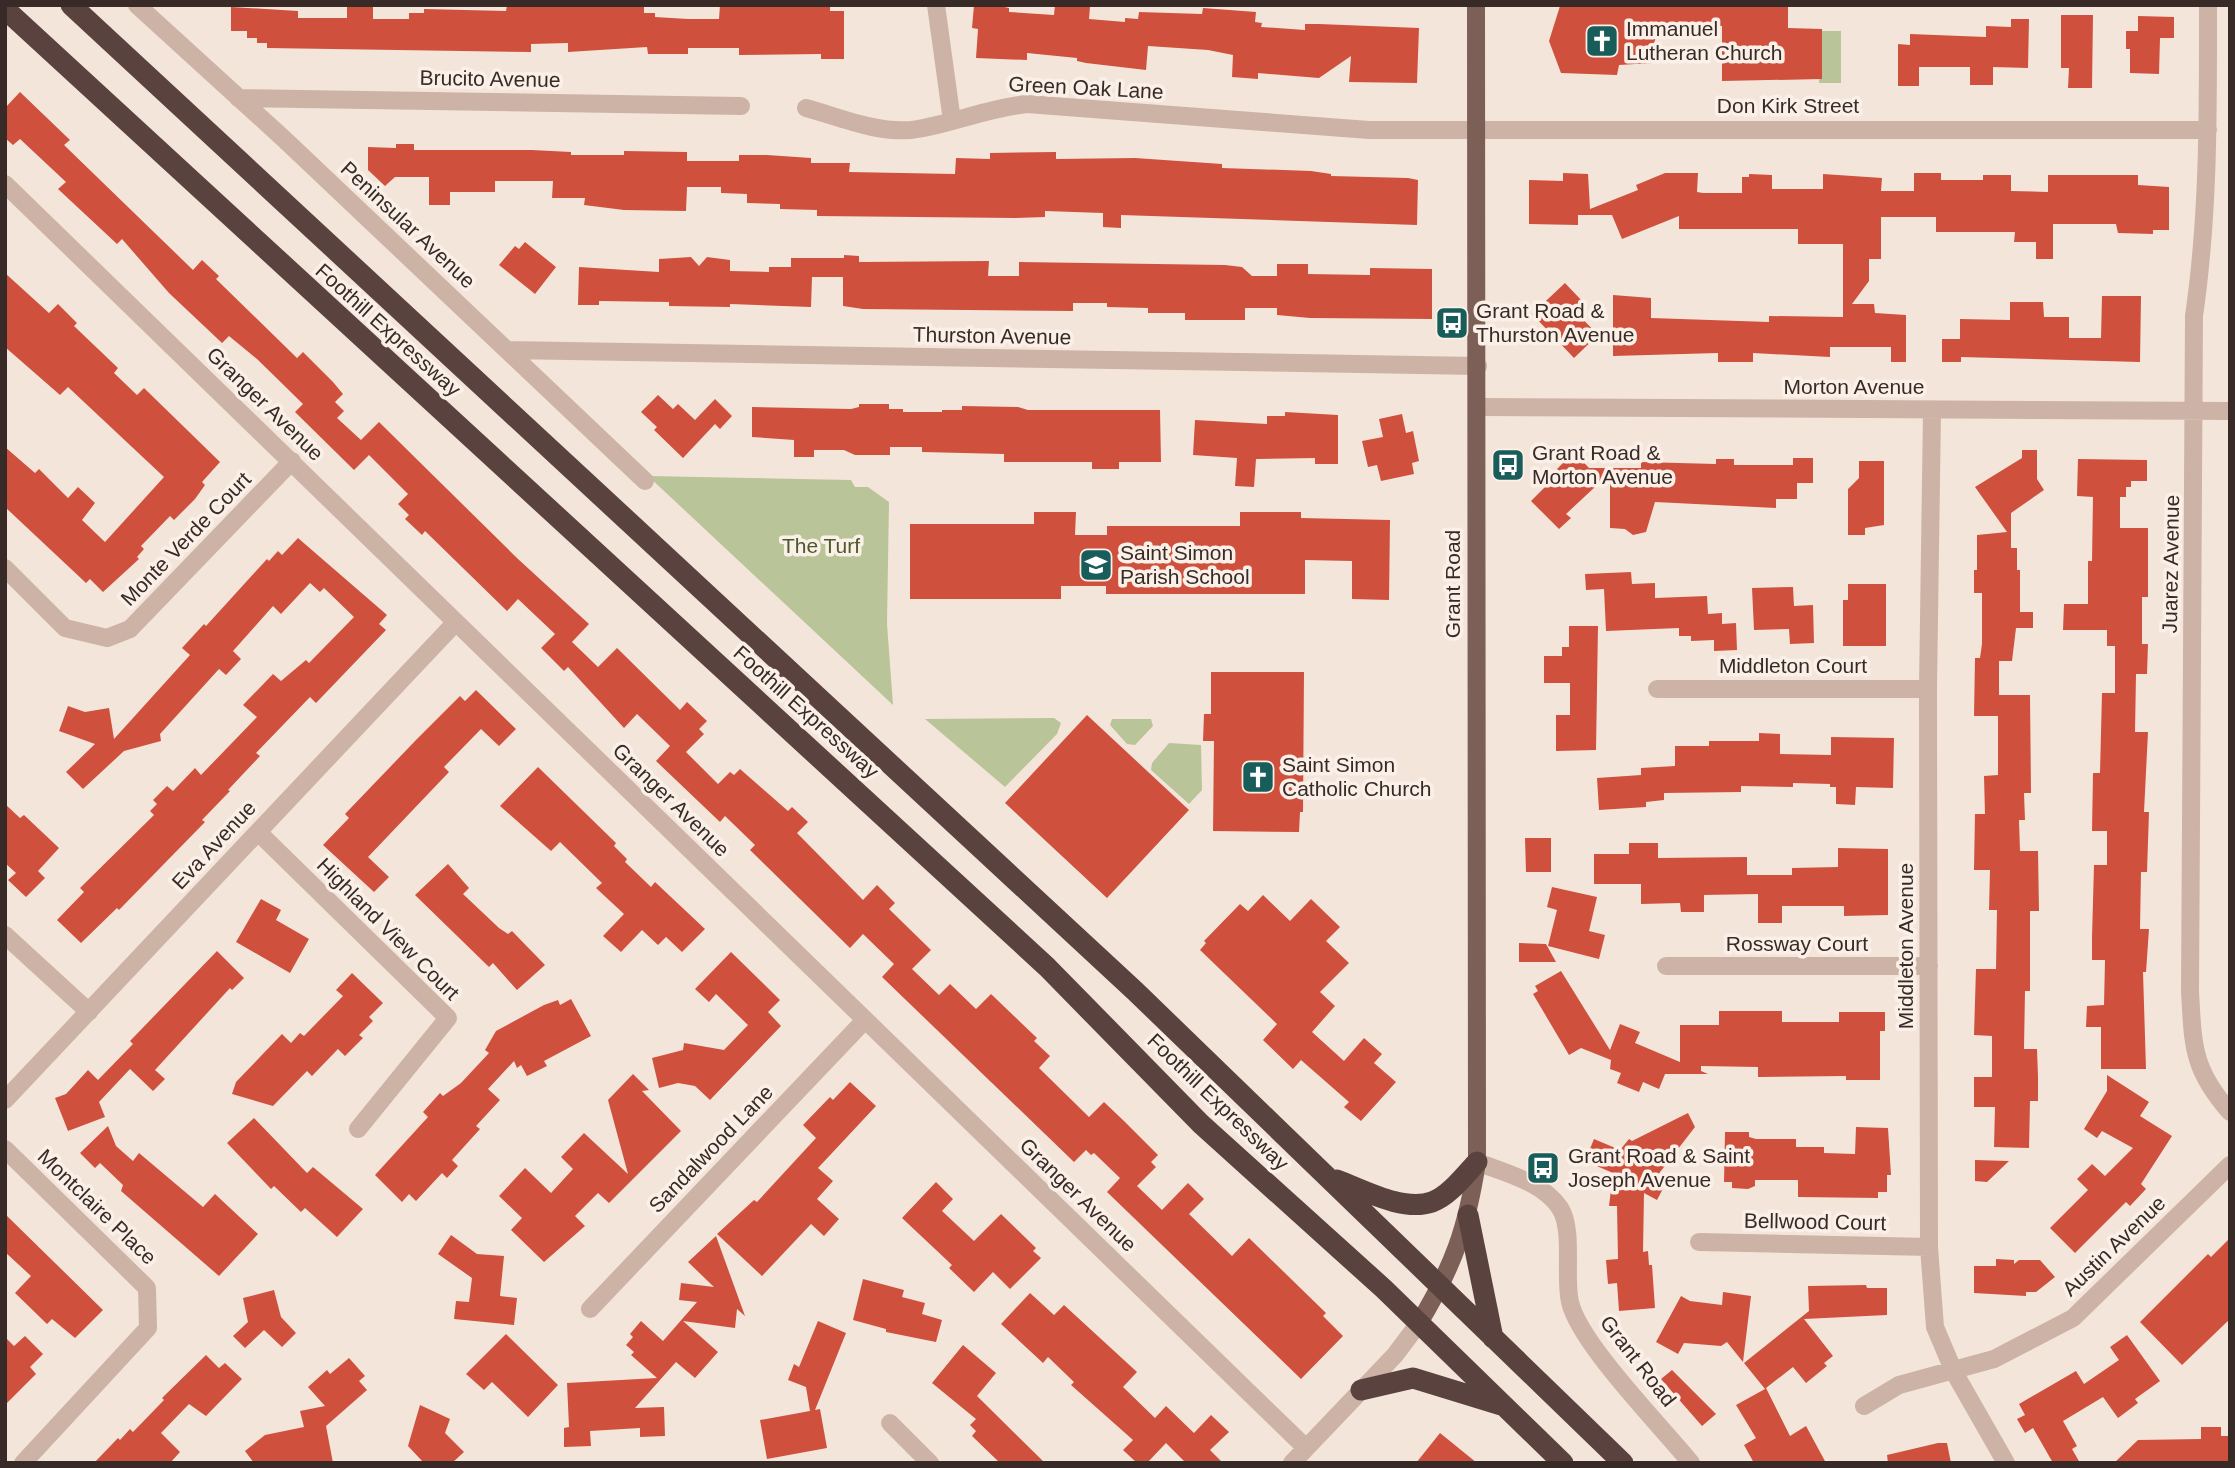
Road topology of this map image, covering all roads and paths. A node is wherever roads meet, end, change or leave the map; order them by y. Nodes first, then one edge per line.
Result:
1 (71, 5) edge
2 (137, 5) edge
3 (936, 5) edge
4 (1476, 5) edge
5 (2208, 5) edge
6 (5, 9) edge
7 (238, 98) junction
8 (741, 106) dead end
9 (806, 108) dead end
10 (951, 121) junction
11 (1476, 129) junction
12 (1369, 130) joint
13 (2208, 130) junction
14 (5, 184) edge
15 (506, 350) junction
16 (1478, 366) junction
17 (1478, 407) junction
18 (1932, 411) junction
19 (2196, 411) junction
20 (2230, 411) edge
21 (292, 461) junction
22 (645, 481) dead end
23 (5, 568) edge
24 (456, 622) junction
25 (1657, 689) dead end
26 (1928, 689) junction
27 (258, 832) junction
28 (5, 935) edge
29 (1928, 966) junction
30 (1666, 967) dead end
31 (89, 1012) junction
32 (865, 1020) junction
33 (5, 1100) edge
34 (2230, 1112) edge
35 (358, 1129) dead end
36 (5, 1149) edge
37 (1477, 1162) junction
38 (2230, 1165) edge
39 (1327, 1177) junction
40 (1468, 1214) junction
41 (1699, 1242) dead end
42 (1929, 1247) junction
43 (1442, 1285) junction
44 (590, 1309) dead end
45 (1419, 1323) junction
46 (1493, 1338) junction
47 (1954, 1372) junction
48 (1361, 1390) junction
49 (1505, 1406) junction
50 (1864, 1406) dead end
51 (890, 1423) dead end
52 (1306, 1448) junction
53 (23, 1463) edge
54 (930, 1463) edge
55 (1292, 1463) edge
56 (1563, 1463) edge
57 (1623, 1463) edge
58 (1691, 1463) edge
59 (2006, 1463) edge

1 - 39 highway, Foothill Expressway
2 - 7 street, Peninsular Avenue
3 - 10 street
4 - 11 main road, Grant Road
5 - 13 street, Juarez Avenue
6 - 45 highway, Foothill Expressway
7 - 8 street, Brucito Avenue
7 - 15 street, Peninsular Avenue
9 - 10 street, Green Oak Lane
10 - 12 street, Green Oak Lane
11 - 12 street, Don Kirk Street
11 - 13 street, Don Kirk Street
11 - 16 main road, Grant Road
13 - 19 street, Juarez Avenue
14 - 21 street, Granger Avenue
15 - 16 street, Thurston Avenue
15 - 22 street, Peninsular Avenue
16 - 17 main road, Grant Road
17 - 18 street, Morton Avenue
17 - 37 main road, Grant Road
18 - 19 street, Morton Avenue
18 - 26 street, Middleton Avenue
19 - 20 street, Morton Avenue
19 - 34 street, Juarez Avenue
21 - 23 street, Monte Verde Court
21 - 24 street, Granger Avenue
24 - 27 street, Eva Avenue
24 - 32 street, Granger Avenue
25 - 26 street, Middleton Court
26 - 29 street, Middleton Avenue
27 - 31 street, Eva Avenue
27 - 35 street, Highland View Court
28 - 31 street
29 - 30 street, Rossway Court
29 - 42 street, Middleton Avenue
31 - 33 street, Eva Avenue
32 - 44 street, Sandalwood Lane
32 - 52 street, Granger Avenue
36 - 53 street, Montclaire Place
37 - 39 highway
37 - 40 main road, Grant Road
37 - 58 street, Grant Road
38 - 47 street, Austin Avenue
39 - 43 highway, Foothill Expressway
40 - 43 main road, Grant Road
40 - 46 highway
41 - 42 street, Bellwood Court
42 - 47 street, Middleton Avenue
43 - 45 main road, Grant Road
43 - 46 highway, Foothill Expressway
45 - 48 street
45 - 49 highway, Foothill Expressway
46 - 57 highway, Foothill Expressway
47 - 50 street, Austin Avenue
47 - 59 street, Middleton Avenue
48 - 49 highway
48 - 52 street
49 - 56 highway, Foothill Expressway
51 - 54 street
52 - 55 street

